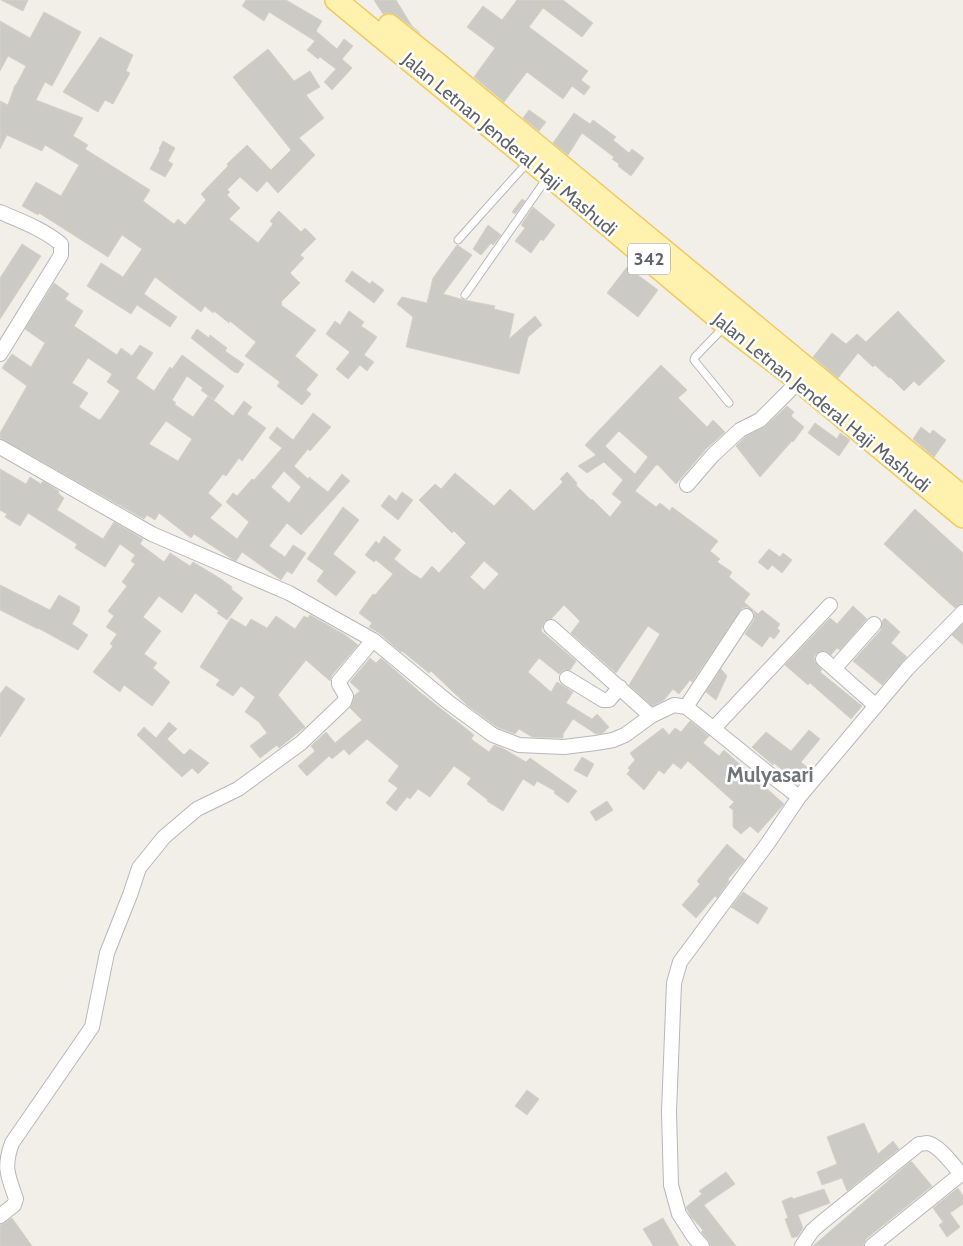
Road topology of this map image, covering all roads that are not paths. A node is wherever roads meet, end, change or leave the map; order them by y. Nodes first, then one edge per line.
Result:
1 (336, 0) edge
2 (357, 0) edge
3 (433, 69) junction
4 (530, 160) junction
5 (563, 180) junction
6 (0, 212) edge
7 (458, 240) dead end
8 (465, 295) dead end
9 (726, 325) junction
10 (0, 354) edge
11 (799, 381) junction
12 (729, 404) dead end
13 (0, 447) edge
14 (914, 466) junction
15 (687, 486) dead end
16 (963, 497) edge
17 (963, 517) edge
18 (830, 605) dead end
19 (963, 612) edge
20 (746, 616) dead end
21 (874, 624) dead end
22 (551, 626) dead end
23 (373, 640) junction
24 (823, 659) dead end
25 (834, 669) junction
26 (567, 678) dead end
27 (620, 687) junction
28 (876, 706) junction
29 (686, 707) junction
30 (651, 716) junction
31 (714, 728) junction
32 (799, 797) junction
33 (962, 1174) edge
34 (0, 1216) edge
35 (702, 1246) edge
36 (802, 1246) edge
37 (872, 1246) edge

1 - 3 main road, Jalan Letnan Jenderal Haji Mashudi / 342
2 - 3 main road, Jalan Letnan Jenderal Haji Mashudi / 342
3 - 4 main road, Jalan Letnan Jenderal Haji Mashudi / 342
3 - 5 main road, Jalan Letnan Jenderal Haji Mashudi / 342
4 - 5 main road, Jalan Letnan Jenderal Haji Mashudi / 342
4 - 7 lane
5 - 8 lane
5 - 9 main road, Jalan Letnan Jenderal Haji Mashudi / 342
5 - 14 main road, Jalan Letnan Jenderal Haji Mashudi / 342
6 - 10 street
9 - 11 main road, Jalan Letnan Jenderal Haji Mashudi / 342
9 - 12 lane
11 - 14 main road, Jalan Letnan Jenderal Haji Mashudi / 342
11 - 15 street
13 - 23 street
14 - 16 main road, Jalan Letnan Jenderal Haji Mashudi / 342
14 - 17 main road, Jalan Letnan Jenderal Haji Mashudi / 342
18 - 31 street
19 - 28 street
20 - 29 street
21 - 25 street
22 - 27 street
23 - 30 street
23 - 34 street
24 - 25 street
25 - 28 street
26 - 27 street
27 - 30 street
28 - 32 street
29 - 30 street
29 - 31 street
31 - 32 street
32 - 35 street
33 - 36 street
33 - 37 street

